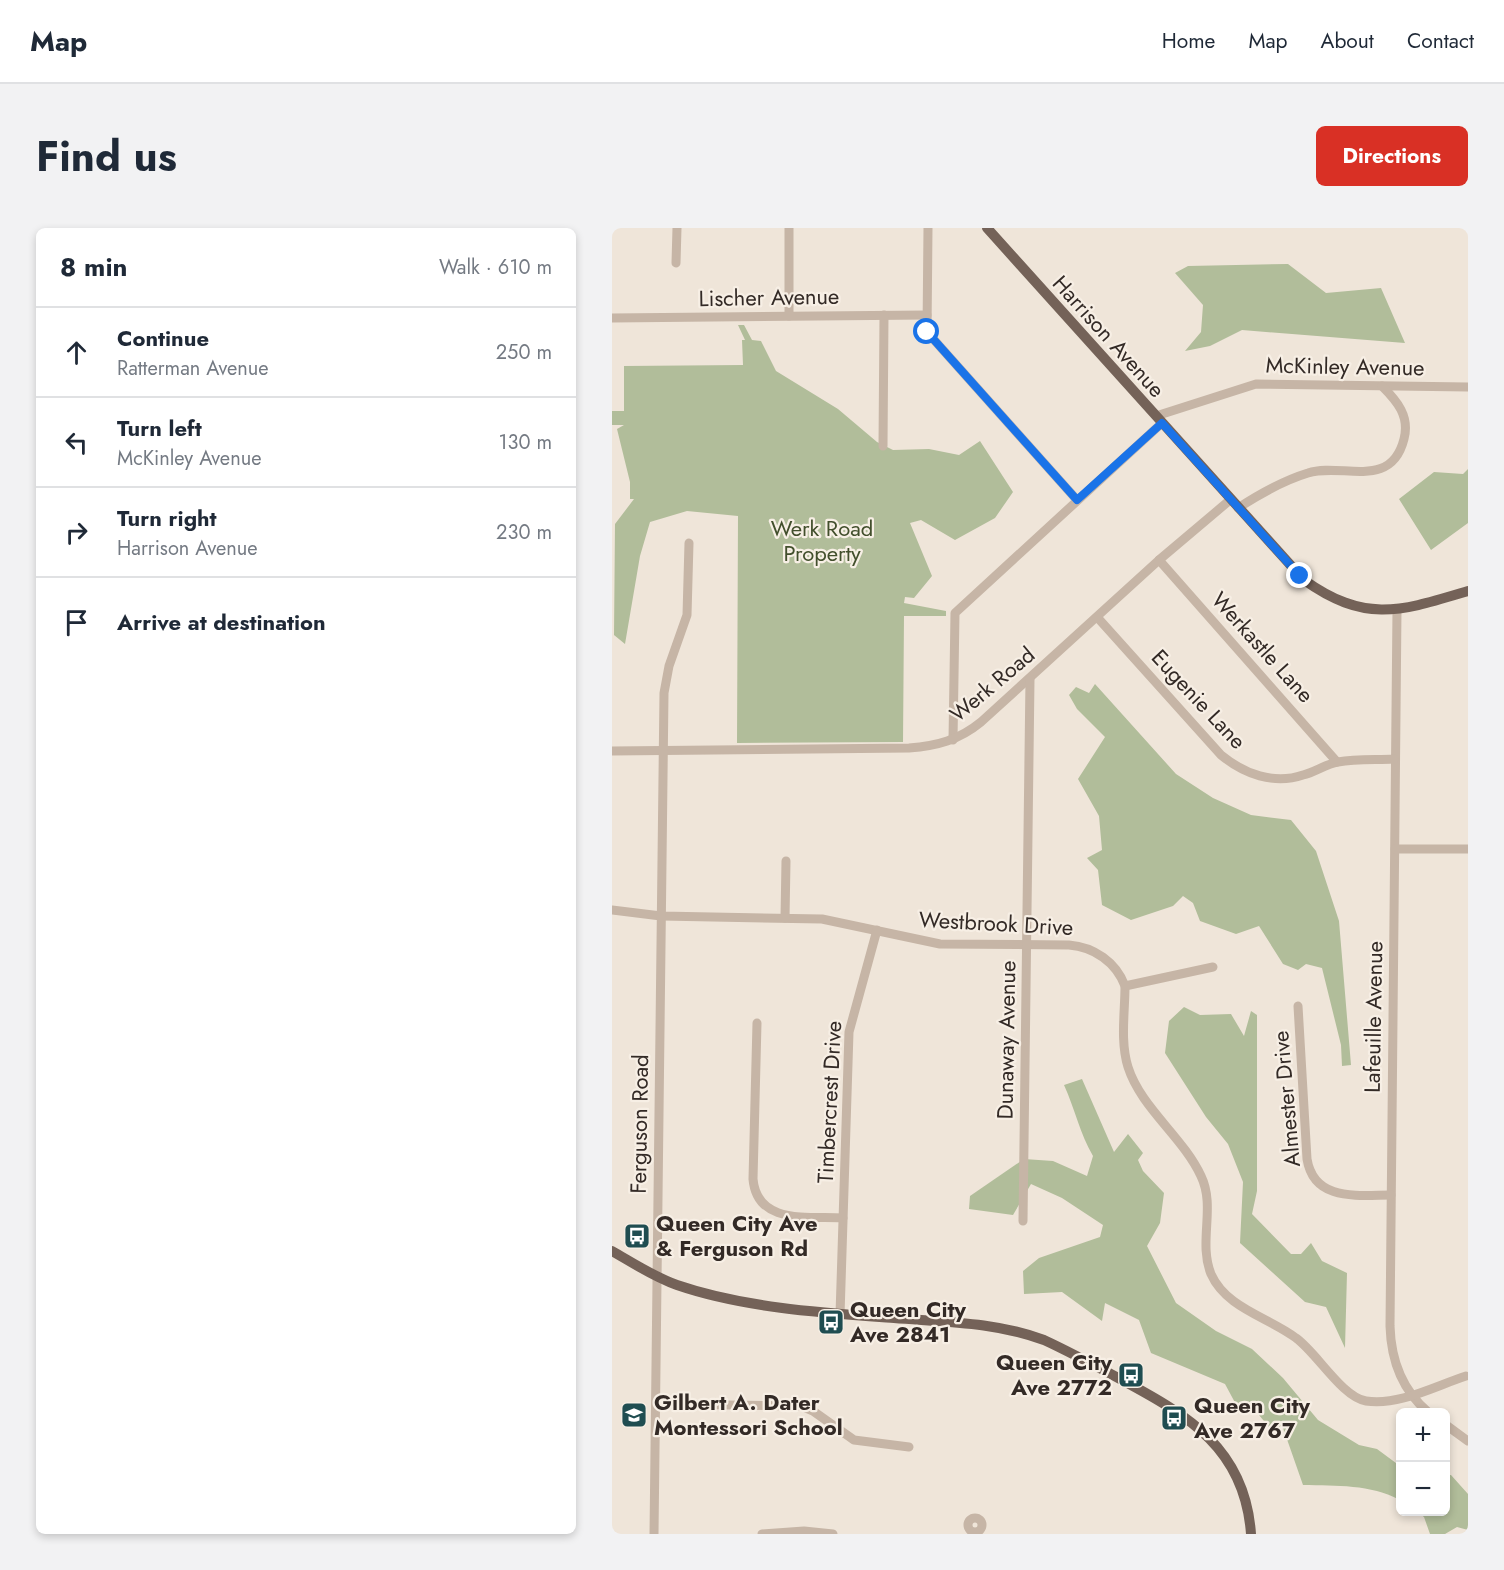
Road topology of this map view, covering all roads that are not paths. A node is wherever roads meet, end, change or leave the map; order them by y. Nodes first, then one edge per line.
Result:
1 (677, 228) edge
2 (789, 228) edge
3 (928, 228) edge
4 (987, 228) edge
5 (676, 263) dead end
6 (884, 315) junction
7 (927, 315) junction
8 (789, 316) junction
9 (612, 318) edge
10 (1382, 386) junction
11 (1468, 387) edge
12 (1159, 420) junction
13 (883, 446) dead end
14 (1077, 500) junction
15 (1234, 504) junction
16 (689, 543) dead end
17 (1159, 560) junction
18 (1468, 591) edge
19 (1397, 610) junction
20 (1097, 617) junction
21 (1030, 679) junction
22 (952, 740) junction
23 (612, 751) edge
24 (663, 751) junction
25 (1394, 759) junction
26 (1337, 762) junction
27 (1395, 849) junction
28 (1468, 849) edge
29 (786, 861) dead end
30 (612, 910) edge
31 (660, 916) junction
32 (785, 918) junction
33 (877, 930) junction
34 (1027, 945) junction
35 (1213, 967) dead end
36 (1125, 986) junction
37 (1298, 1006) dead end
38 (757, 1023) dead end
39 (1391, 1195) junction
40 (843, 1218) junction
41 (1023, 1221) dead end
42 (612, 1251) edge
43 (656, 1276) junction
44 (840, 1314) junction
45 (1466, 1376) dead end
46 (1410, 1395) junction
47 (656, 1404) junction
48 (1423, 1408) edge
49 (1450, 1428) edge
50 (1468, 1441) edge
51 (909, 1447) dead end
52 (654, 1534) edge
53 (762, 1534) edge
54 (833, 1534) edge
55 (1251, 1534) edge

1 - 5 street
2 - 8 street
3 - 7 street
4 - 12 main road, Harrison Avenue
6 - 7 street, Lischer Avenue
6 - 8 street, Lischer Avenue
6 - 13 street
7 - 14 street
8 - 9 street, Lischer Avenue
10 - 11 street, McKinley Avenue
10 - 12 street, McKinley Avenue
10 - 15 street, Werk Road
12 - 14 street, McKinley Avenue
12 - 15 main road, Harrison Avenue
14 - 22 street, McKinley Avenue
15 - 17 street, Werk Road
15 - 19 main road, Harrison Avenue
16 - 24 street, Ferguson Road
17 - 20 street, Werk Road
17 - 26 street, Werkastle Lane
18 - 19 main road, Harrison Avenue
19 - 25 street, Lafeuille Avenue
20 - 21 street, Werk Road
20 - 26 street, Eugenie Lane
21 - 22 street, Werk Road
21 - 34 street, Dunaway Avenue
22 - 24 street, Werk Road
23 - 24 street, Werk Road
24 - 31 street, Ferguson Road
25 - 26 street, Eugenie Lane
25 - 27 street, Lafeuille Avenue
27 - 28 street
27 - 39 street, Lafeuille Avenue
29 - 32 street
30 - 31 street, Westbrook Drive
31 - 32 street, Westbrook Drive
31 - 43 street, Ferguson Road
32 - 33 street, Westbrook Drive
33 - 34 street, Westbrook Drive
33 - 40 street, Timbercrest Drive
34 - 36 street, Westbrook Drive
34 - 41 street, Dunaway Avenue
35 - 36 street
36 - 46 street
37 - 39 street, Almester Drive
38 - 40 street
39 - 46 street, Lafeuille Avenue
40 - 44 street, Timbercrest Drive
42 - 43 main road
43 - 44 main road
43 - 47 street, Ferguson Road
44 - 55 main road
45 - 46 street
46 - 48 street, Lafeuille Avenue
47 - 51 street
47 - 52 street, Ferguson Road
49 - 50 street
53 - 54 street

